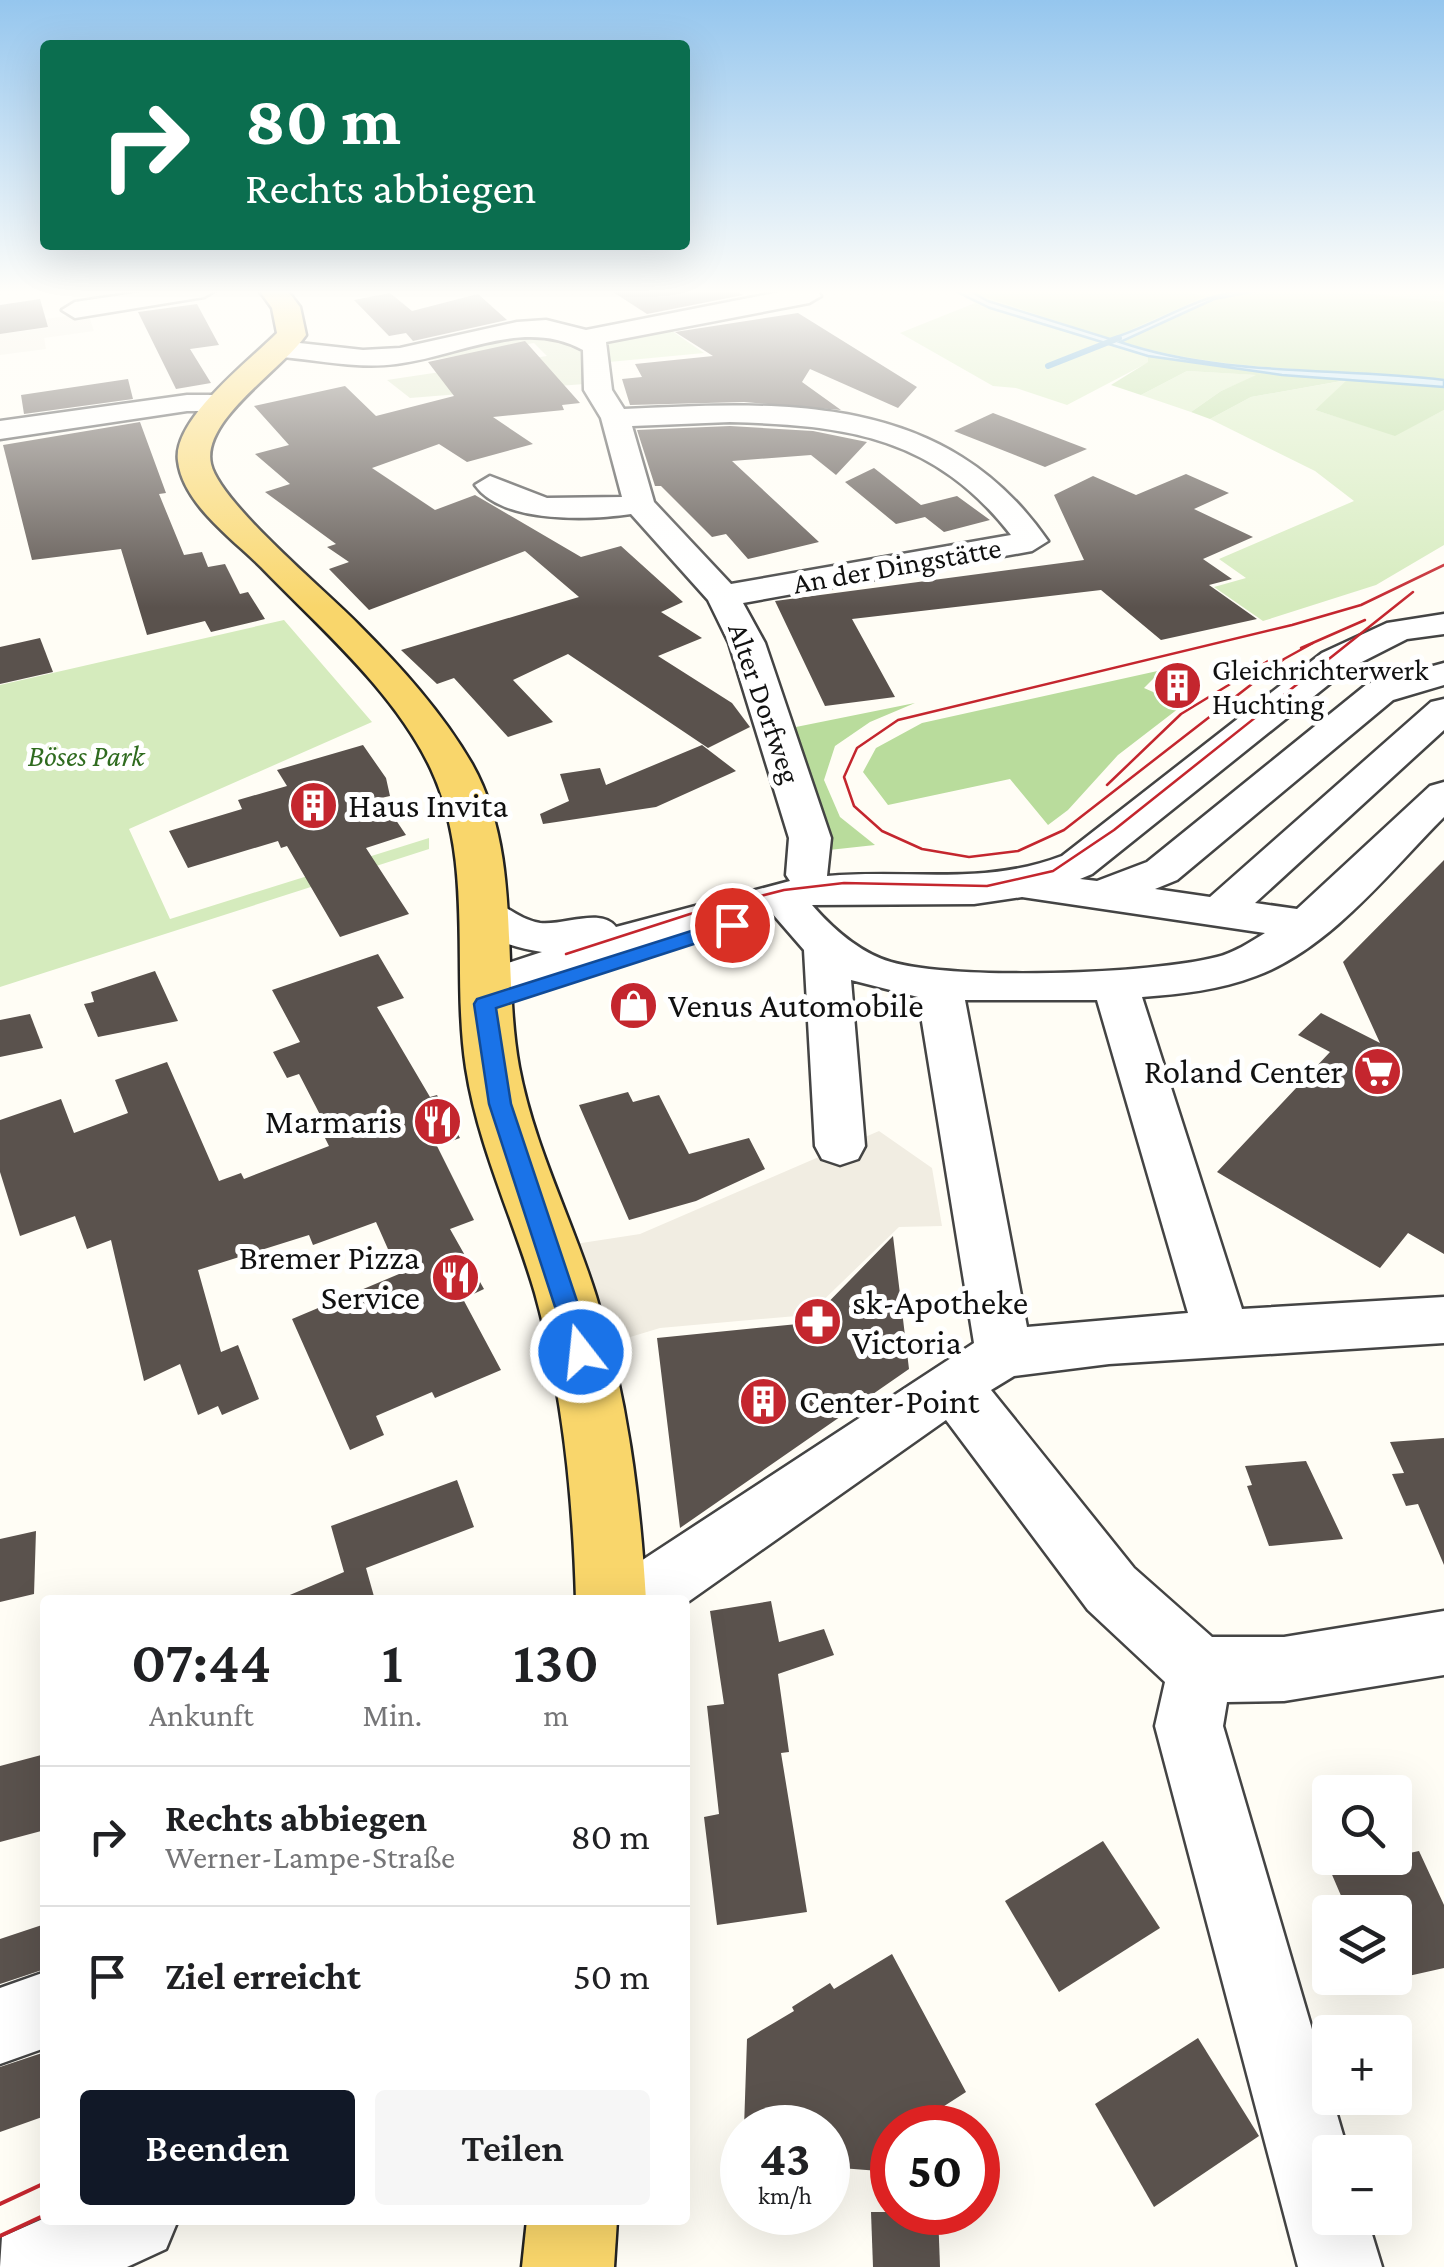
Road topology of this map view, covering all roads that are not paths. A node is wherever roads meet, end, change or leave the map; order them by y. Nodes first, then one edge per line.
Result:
1 (234, 396) edge
2 (602, 396) edge
3 (221, 406) junction
4 (615, 418) junction
5 (0, 430) edge
6 (490, 485) dead end
7 (640, 504) junction
8 (722, 596) junction
9 (1444, 624) edge
10 (1444, 674) edge
11 (1444, 710) edge
12 (1444, 794) edge
13 (804, 869) junction
14 (1032, 885) junction
15 (1099, 896) junction
16 (482, 910) junction
17 (1208, 913) junction
18 (1308, 924) junction
19 (820, 942) junction
20 (1204, 974) junction
21 (1115, 983) junction
22 (939, 984) junction
23 (484, 996) junction
24 (840, 1146) dead end
25 (1444, 1320) edge
26 (1222, 1334) junction
27 (1004, 1354) junction
28 (952, 1384) junction
29 (611, 1595) edge
30 (645, 1595) edge
31 (1444, 1643) edge
32 (1200, 1670) junction
33 (40, 2012) edge
34 (0, 2026) edge
35 (125, 2225) edge
36 (572, 2225) edge
37 (32, 2267) edge
38 (568, 2267) edge
39 (1340, 2267) edge

1 - 3 main road
2 - 4 street, Alter Dorfweg
3 - 5 street
3 - 16 main road
4 - 7 street, Alter Dorfweg
4 - 8 street, An der Dingstätte
6 - 7 street
7 - 8 street, Alter Dorfweg
8 - 13 street, Alter Dorfweg
9 - 14 street
10 - 15 street
11 - 17 street
12 - 18 street
13 - 14 street
13 - 16 street
13 - 19 street, Alter Dorfweg
13 - 23 street
14 - 15 street
15 - 17 street
16 - 23 main road
17 - 18 street
17 - 20 street
18 - 20 street
19 - 22 street
19 - 23 street
19 - 24 street
20 - 21 street
21 - 22 street
21 - 26 street
22 - 27 street
23 - 29 main road
25 - 26 street
26 - 27 street
27 - 28 street
28 - 30 street
28 - 32 street
31 - 32 street
32 - 39 street
33 - 34 street
35 - 37 street
36 - 38 main road

